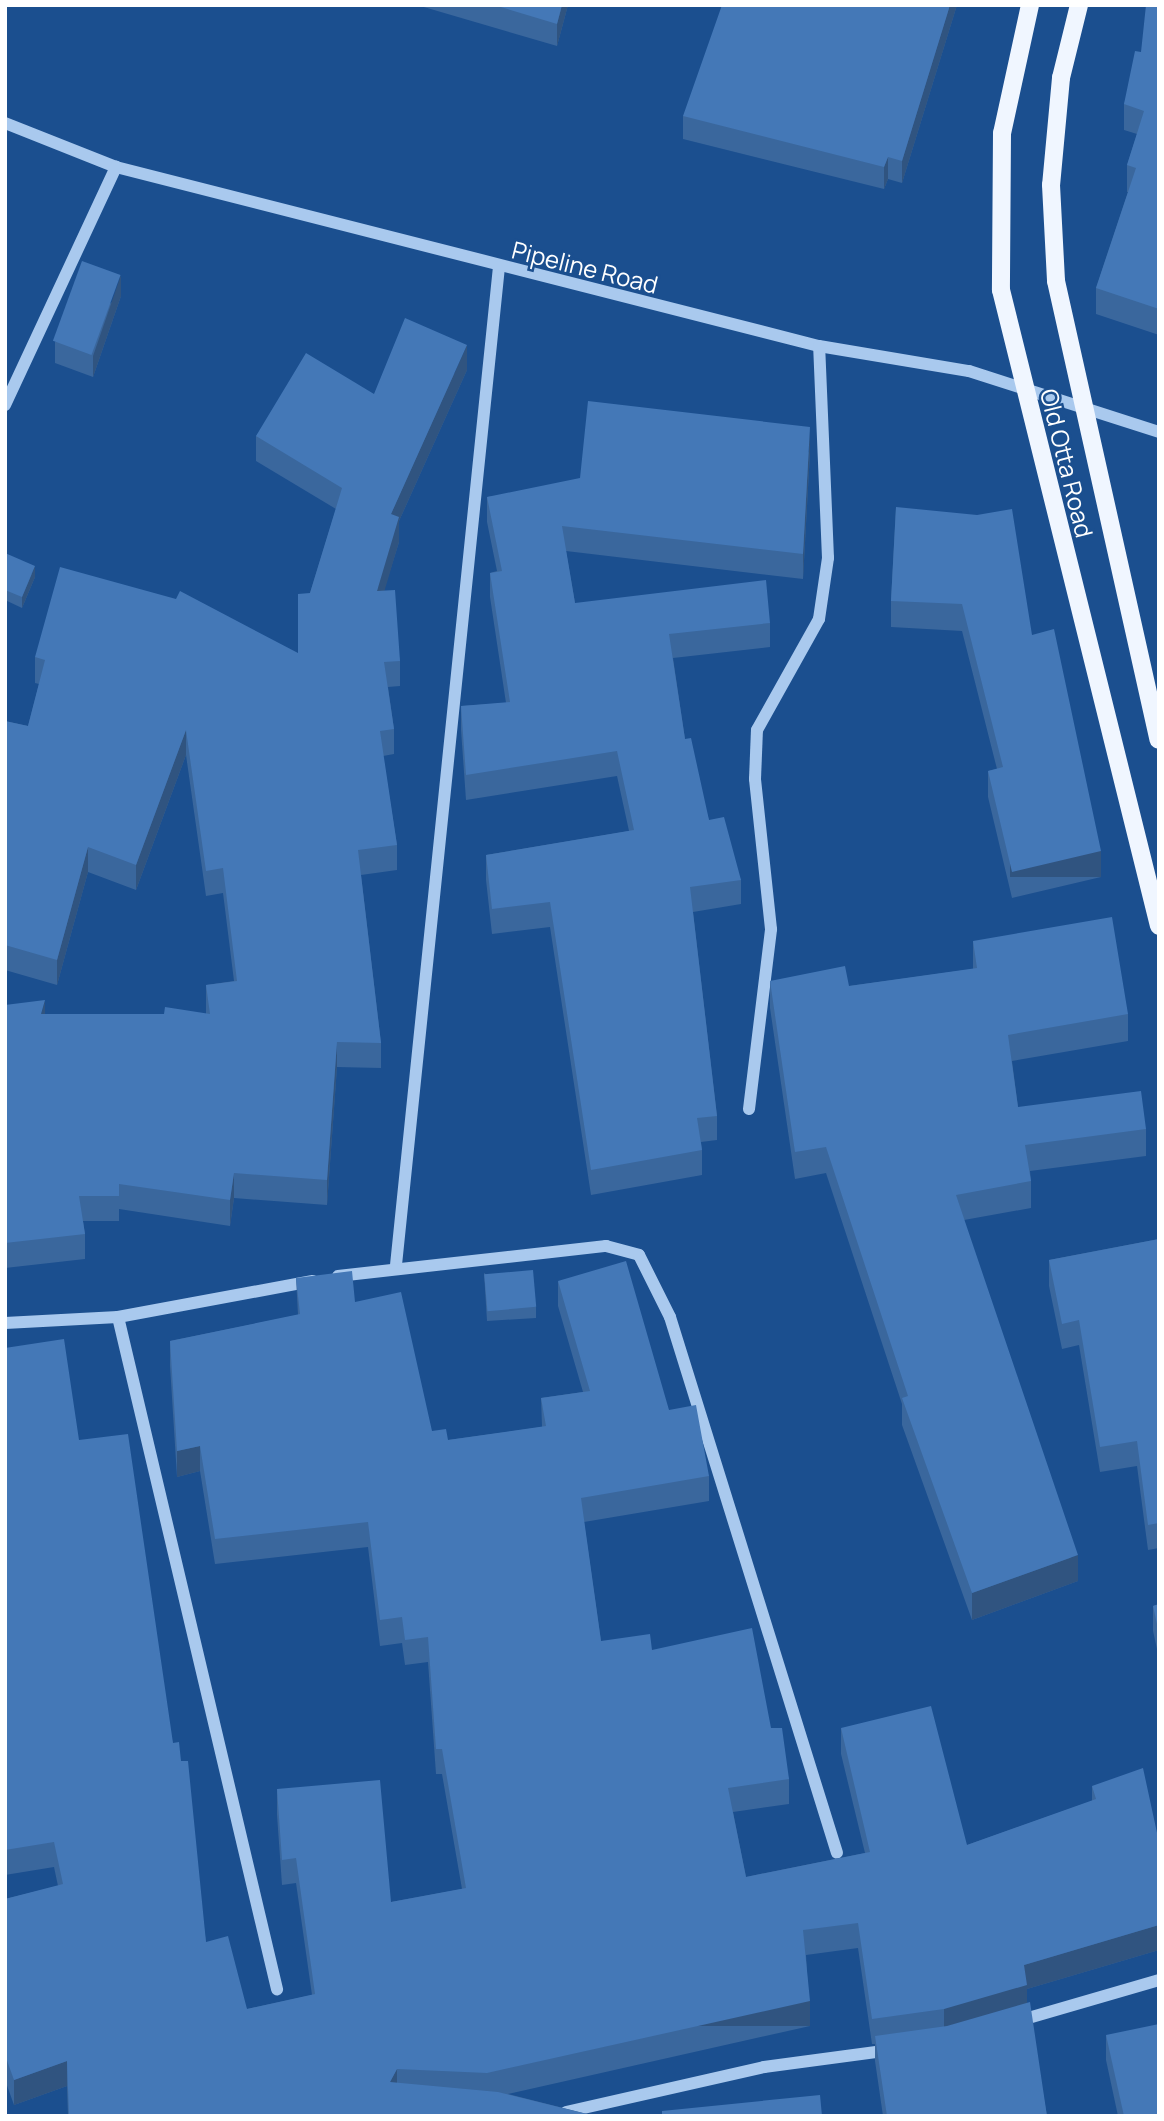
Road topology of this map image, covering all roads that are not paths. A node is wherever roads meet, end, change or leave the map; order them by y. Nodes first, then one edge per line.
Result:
1 (1030, 5) edge
2 (1079, 5) edge
3 (5, 124) edge
4 (116, 167) junction
5 (499, 267) junction
6 (819, 346) junction
7 (1023, 391) junction
8 (5, 405) edge
9 (1081, 409) junction
10 (1159, 432) edge
11 (1159, 740) edge
12 (1159, 926) edge
13 (749, 1109) dead end
14 (396, 1265) junction
15 (118, 1317) junction
16 (5, 1323) edge
17 (837, 1853) dead end
18 (1159, 1980) edge
19 (277, 1989) dead end
20 (999, 2027) edge
21 (906, 2048) edge
22 (555, 2112) edge

1 - 7 main road, Old Otta Road
2 - 9 main road, Old Otta Road
3 - 4 street, Pipeline Road
4 - 5 street, Pipeline Road
4 - 8 street
5 - 6 street, Pipeline Road
5 - 14 street
6 - 7 street, Pipeline Road
6 - 13 street
7 - 9 street, Pipeline Road
7 - 12 main road, Old Otta Road
9 - 10 street, Pipeline Road
9 - 11 main road, Old Otta Road
14 - 15 street
14 - 17 street
15 - 16 street
15 - 19 street
18 - 20 street
21 - 22 street

